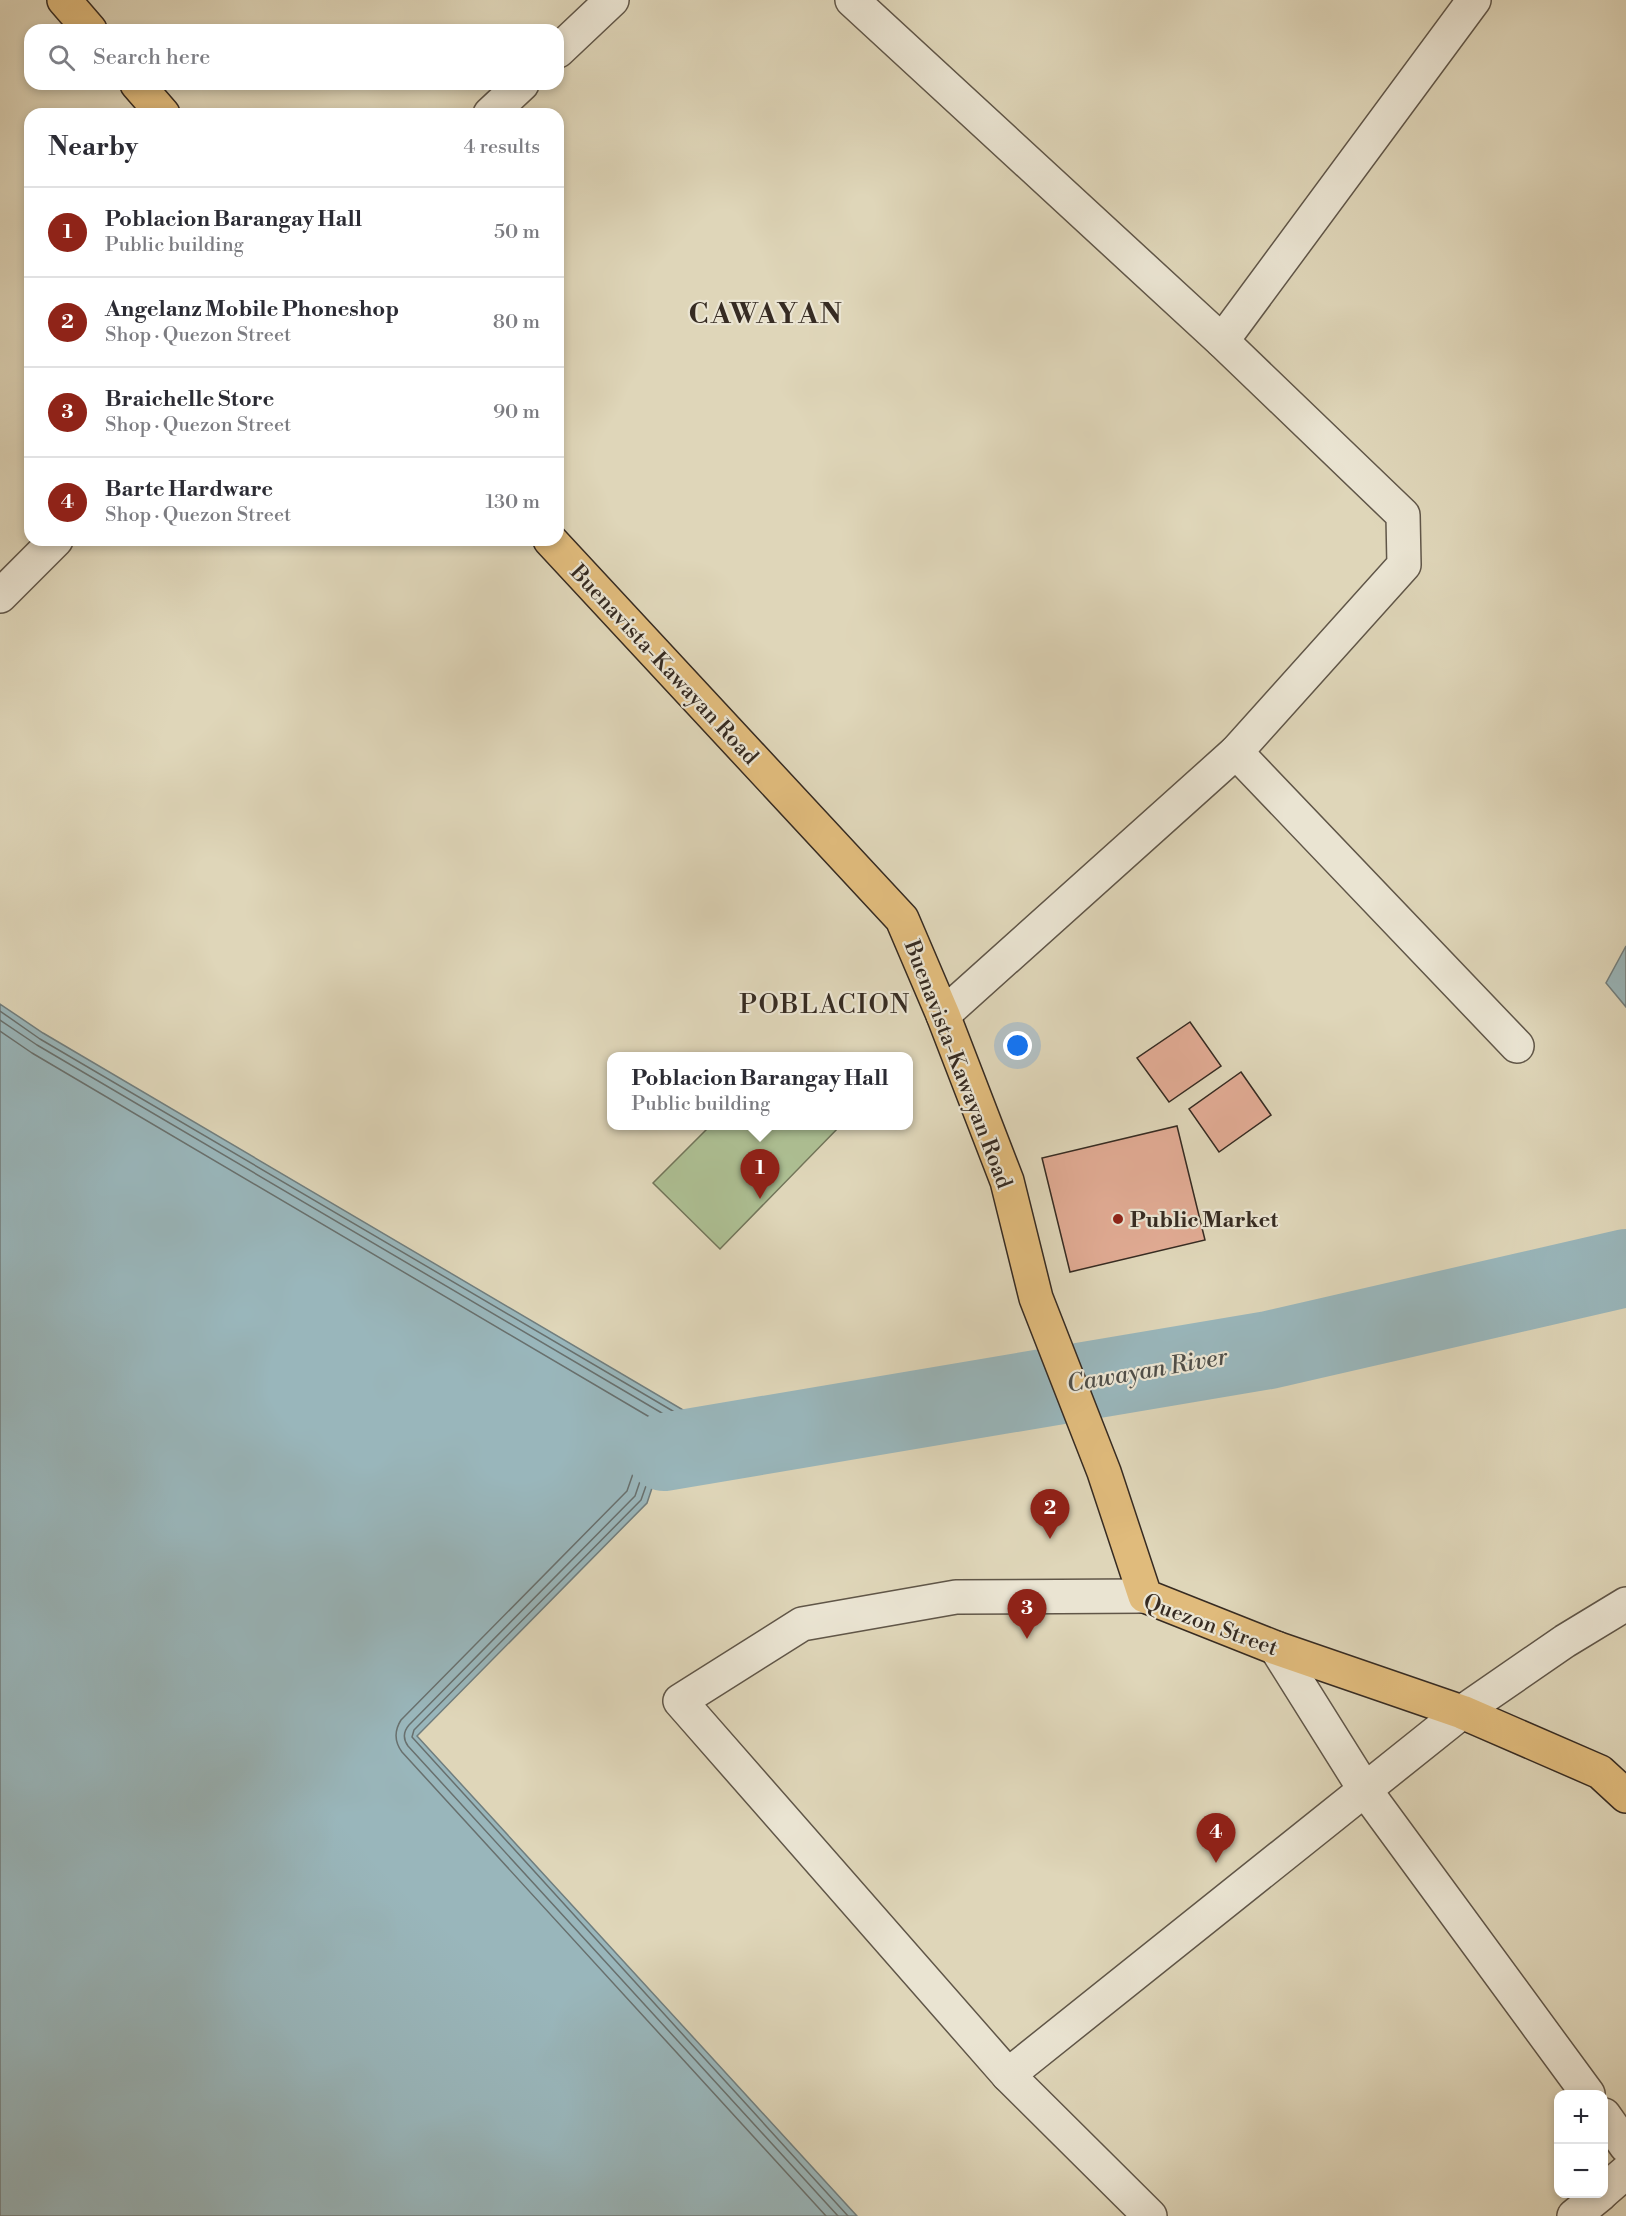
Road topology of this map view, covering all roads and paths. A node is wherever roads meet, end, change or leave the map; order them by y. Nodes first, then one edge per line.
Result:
1 (64, 0) edge
2 (612, 0) edge
3 (852, 0) edge
4 (1474, 0) edge
5 (85, 24) edge
6 (564, 45) edge
7 (142, 90) edge
8 (516, 90) edge
9 (159, 108) edge
10 (496, 108) edge
11 (1222, 341) junction
12 (50, 546) edge
13 (556, 546) edge
14 (0, 596) edge
15 (1236, 752) junction
16 (944, 1015) junction
17 (1517, 1046) dead end
18 (1145, 1596) junction
19 (1626, 1604) edge
20 (1276, 1648) junction
21 (1462, 1712) junction
22 (1365, 1790) junction
23 (1626, 1796) edge
24 (1008, 2075) junction
25 (1585, 2090) edge
26 (1608, 2121) edge
27 (1626, 2146) edge
28 (1626, 2172) edge
29 (1608, 2187) edge
30 (1595, 2198) edge
31 (1150, 2216) edge
32 (1574, 2216) edge

1 - 5 main road
2 - 6 street
3 - 11 street
4 - 11 street
7 - 9 main road
8 - 10 street
11 - 15 street
12 - 14 street
13 - 16 main road, Buenavista-Kawayan Road
15 - 16 street
15 - 17 street
16 - 18 main road, Buenavista-Kawayan Road
18 - 20 main road, Quezon Street
18 - 24 street, Quezon Street
19 - 21 street
20 - 21 main road, Quezon Street
20 - 22 street
21 - 22 street
21 - 23 main road, Quezon Street
22 - 24 street
22 - 25 street
24 - 31 street
26 - 27 street
28 - 29 street
30 - 32 street

